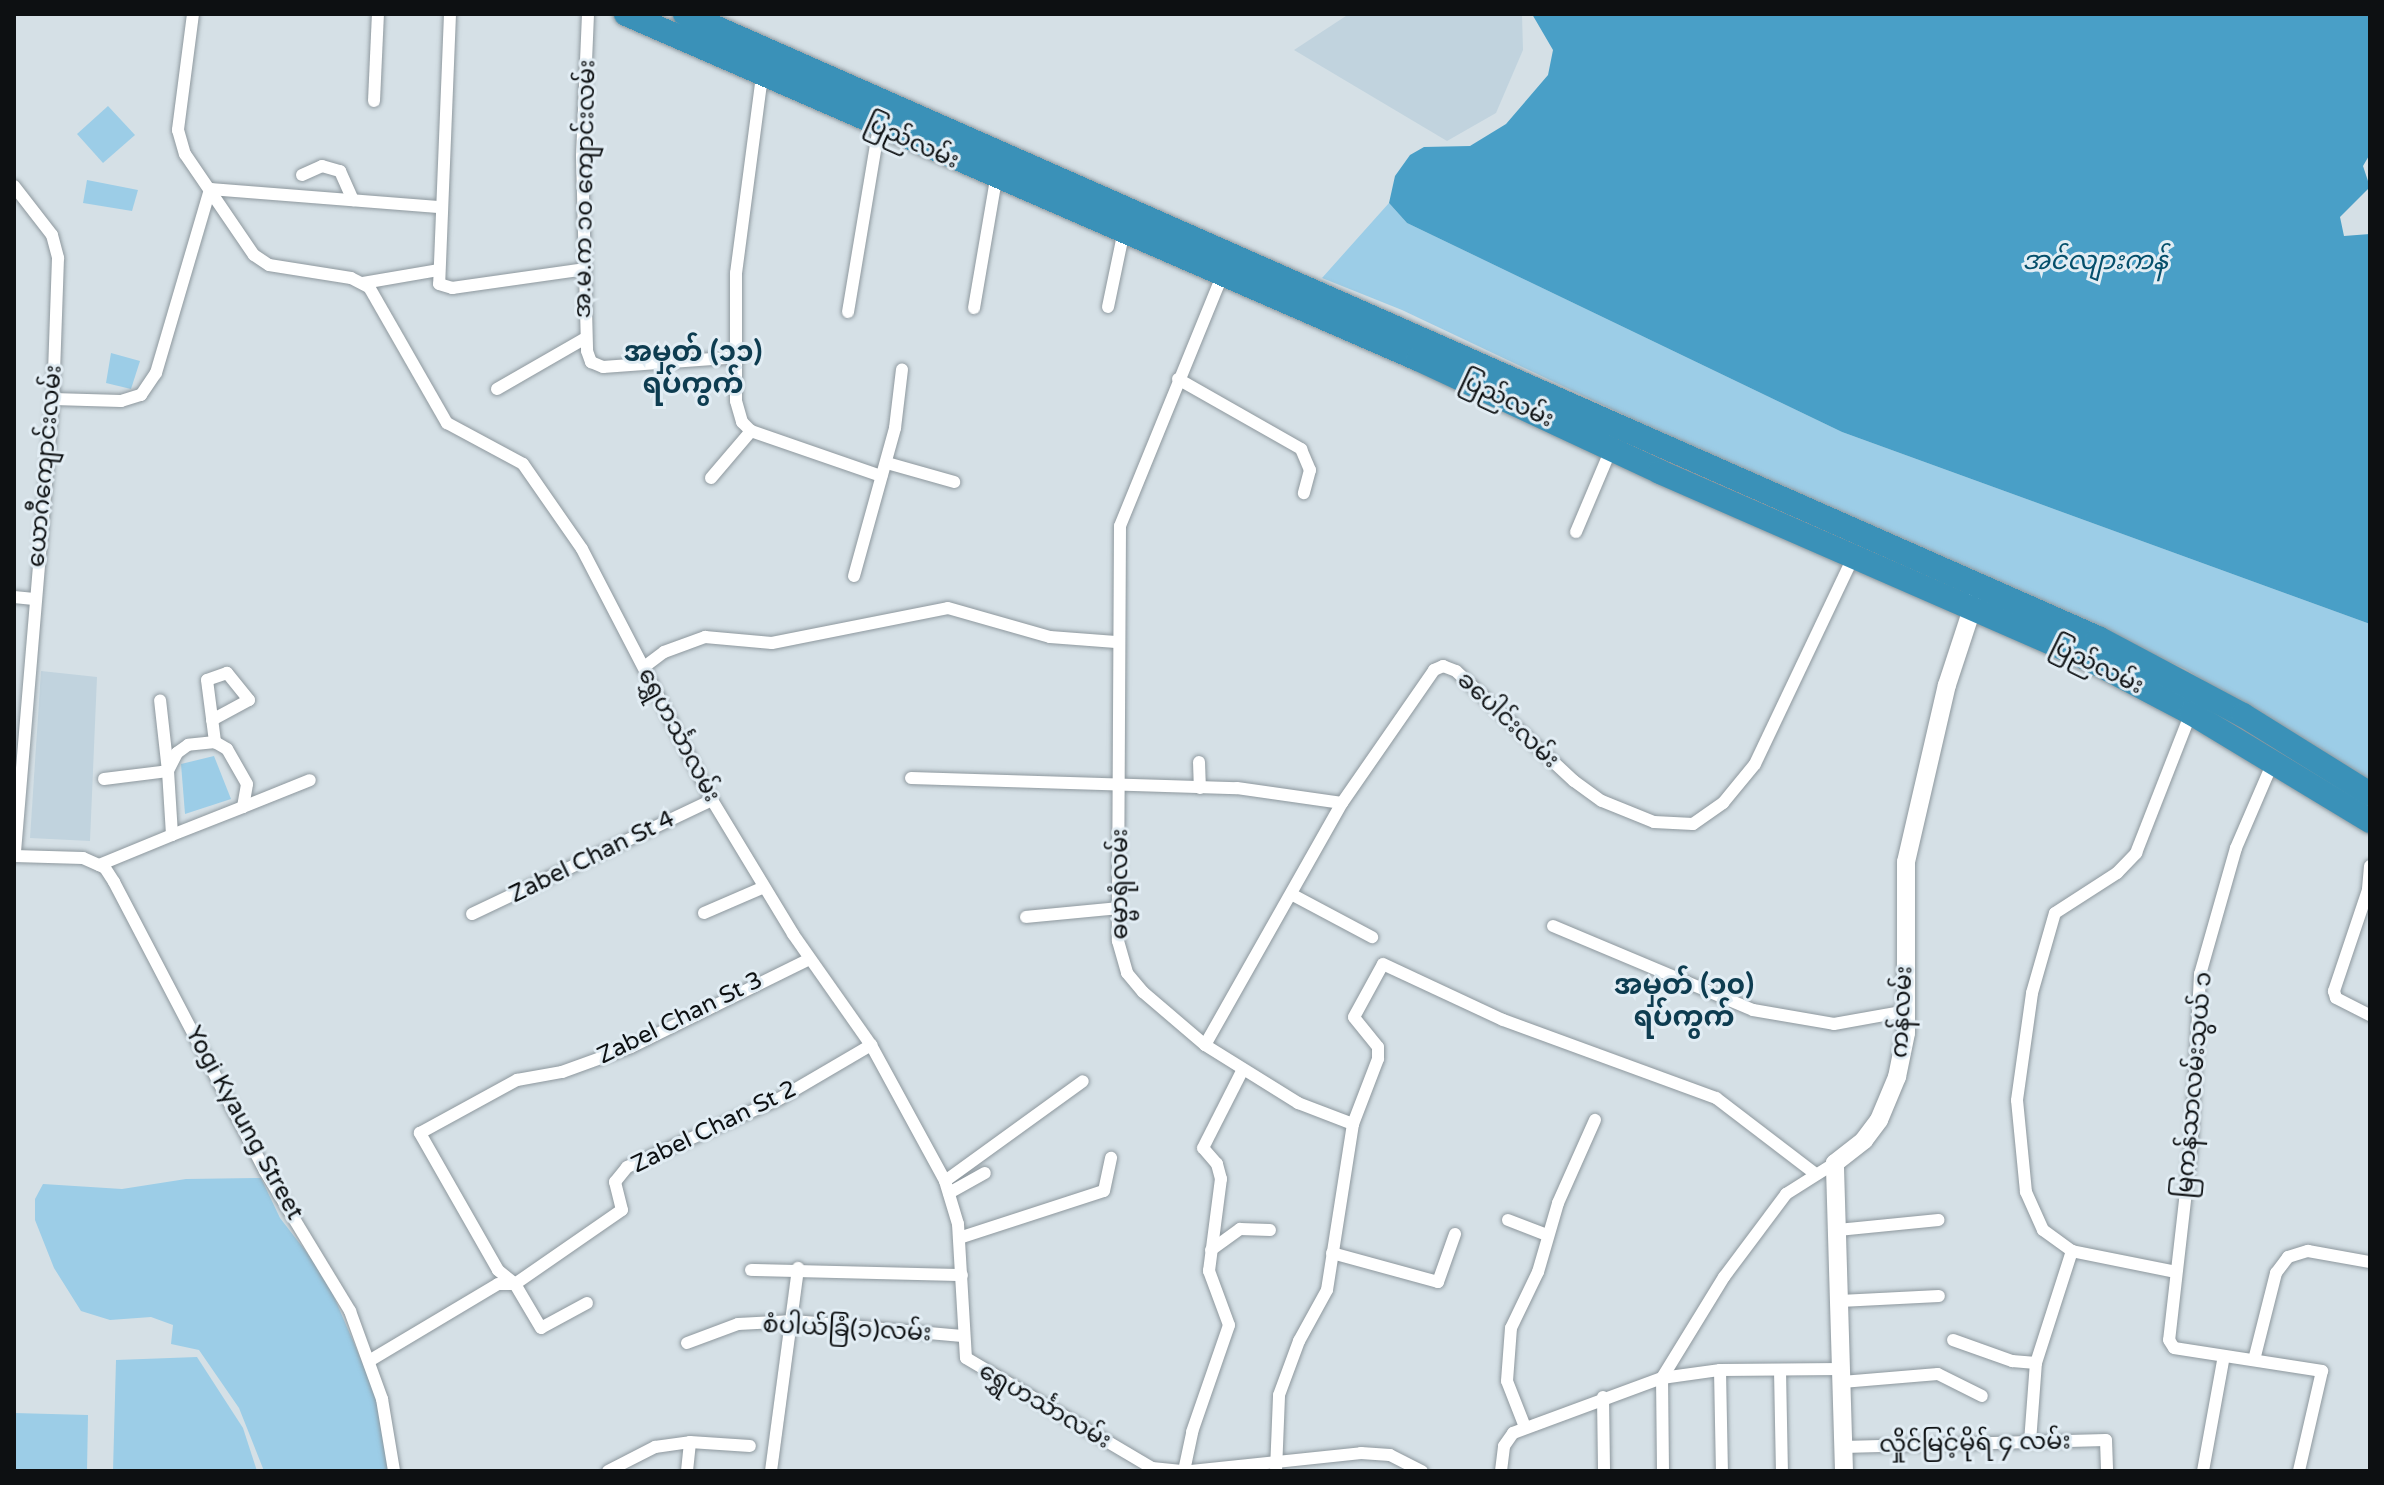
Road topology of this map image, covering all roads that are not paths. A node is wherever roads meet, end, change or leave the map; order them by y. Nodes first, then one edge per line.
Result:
1 (193, 14) edge
2 (378, 14) edge
3 (450, 14) edge
4 (588, 14) edge
5 (626, 14) edge
6 (691, 15) edge
7 (762, 76) junction
8 (374, 101) dead end
9 (872, 116) junction
10 (302, 175) dead end
11 (996, 179) junction
12 (14, 186) edge
13 (210, 189) junction
14 (353, 200) junction
15 (441, 207) junction
16 (1123, 235) junction
17 (1227, 265) junction
18 (586, 269) junction
19 (1269, 269) junction
20 (438, 270) junction
21 (363, 283) junction
22 (1259, 292) junction
23 (1108, 307) dead end
24 (974, 308) dead end
25 (848, 312) dead end
26 (584, 339) junction
27 (740, 357) junction
28 (902, 369) dead end
29 (1519, 378) junction
30 (1178, 379) junction
31 (497, 389) dead end
32 (53, 399) junction
33 (1508, 401) junction
34 (751, 431) junction
35 (1611, 449) junction
36 (884, 470) junction
37 (711, 478) dead end
38 (954, 482) dead end
39 (1304, 493) dead end
40 (1576, 532) dead end
41 (1853, 558) junction
42 (854, 576) dead end
43 (14, 597) edge
44 (1975, 598) junction
45 (34, 599) junction
46 (2004, 611) junction
47 (1116, 642) junction
48 (644, 667) junction
49 (160, 700) dead end
50 (2191, 713) junction
51 (212, 720) dead end
52 (215, 742) junction
53 (1199, 762) dead end
54 (2273, 762) junction
55 (168, 771) junction
56 (2315, 774) junction
57 (911, 778) dead end
58 (104, 779) dead end
59 (310, 780) dead end
60 (1121, 786) junction
61 (1200, 788) junction
62 (2370, 794) edge
63 (712, 800) junction
64 (1342, 803) junction
65 (243, 807) junction
66 (2370, 821) edge
67 (172, 835) junction
68 (15, 856) edge
69 (99, 865) junction
70 (2370, 866) edge
71 (764, 887) junction
72 (1291, 894) junction
73 (1119, 908) junction
74 (704, 913) dead end
75 (472, 914) dead end
76 (1026, 917) dead end
77 (1553, 926) dead end
78 (1372, 937) dead end
79 (810, 959) junction
80 (1906, 1011) junction
81 (2370, 1015) edge
82 (871, 1045) junction
83 (1205, 1045) junction
84 (1242, 1071) junction
85 (1083, 1081) dead end
86 (1595, 1120) dead end
87 (1353, 1124) junction
88 (1111, 1158) dead end
89 (1835, 1163) junction
90 (985, 1173) dead end
91 (1814, 1173) junction
92 (947, 1187) junction
93 (1508, 1220) dead end
94 (1939, 1220) dead end
95 (1270, 1230) dead end
96 (1838, 1230) junction
97 (1455, 1234) dead end
98 (1547, 1235) junction
99 (959, 1238) junction
100 (2072, 1251) junction
101 (1209, 1252) junction
102 (1332, 1253) junction
103 (2370, 1262) edge
104 (798, 1268) junction
105 (751, 1270) dead end
106 (2176, 1272) junction
107 (962, 1275) junction
108 (515, 1284) junction
109 (1939, 1296) dead end
110 (1840, 1301) junction
111 (587, 1303) dead end
112 (794, 1321) junction
113 (962, 1336) junction
114 (1953, 1340) dead end
115 (687, 1343) dead end
116 (2224, 1356) junction
117 (2254, 1360) junction
118 (369, 1361) junction
119 (2036, 1363) junction
120 (1720, 1370) junction
121 (1780, 1370) junction
122 (1841, 1375) junction
123 (1662, 1378) junction
124 (1982, 1396) dead end
125 (1603, 1397) junction
126 (1525, 1427) junction
127 (690, 1442) junction
128 (2030, 1442) junction
129 (750, 1446) dead end
130 (1843, 1447) junction
131 (1276, 1468) edge
132 (394, 1471) edge
133 (608, 1471) edge
134 (687, 1471) edge
135 (771, 1471) edge
136 (1182, 1471) edge
137 (1191, 1471) edge
138 (1422, 1471) edge
139 (1501, 1471) edge
140 (1604, 1471) edge
141 (1663, 1471) edge
142 (1722, 1471) edge
143 (1782, 1471) edge
144 (1844, 1471) edge
145 (2107, 1471) edge
146 (2203, 1471) edge
147 (2299, 1471) edge

1 - 13 street
2 - 8 street
3 - 15 street
4 - 18 street, အ.မ.က ၁၀ ကျောင်းလမ်း
5 - 7 highway, ပြည်လမ်း
6 - 9 highway, ပြည်လမ်း
7 - 9 highway, ပြည်လမ်း
7 - 27 street
9 - 11 highway, ပြည်လမ်း
9 - 17 highway, ပြည်လမ်း
9 - 25 street
10 - 14 street
11 - 16 highway, ပြည်လမ်း
11 - 24 street
12 - 32 street, ယောဂီကျောင်းလမ်း
13 - 14 street
13 - 21 street
13 - 32 street
14 - 15 street
15 - 20 street
16 - 17 highway, ပြည်လမ်း
16 - 23 street
17 - 19 highway, ပြည်လမ်း
17 - 22 highway, ပြည်လမ်း
17 - 30 street, ဓမ္မာရုံလမ်း
18 - 20 street
18 - 26 street, အ.မ.က ၁၀ ကျောင်းလမ်း
19 - 22 highway
19 - 29 highway, ပြည်လမ်း
20 - 21 street
21 - 48 street, ရွှေဟင်္သာလမ်း
22 - 33 highway, ပြည်လမ်း
26 - 27 street, အ.မ.က ၁၀ ကျောင်းလမ်း
26 - 31 street
27 - 34 street
28 - 36 street
29 - 33 highway
29 - 44 highway, ပြည်လမ်း
30 - 39 street
30 - 47 street, ဓမ္မာရုံလမ်း
32 - 45 street, ယောဂီကျောင်းလမ်း
33 - 35 highway, ပြည်လမ်း
34 - 36 street
34 - 37 street
35 - 40 street
35 - 41 highway, ပြည်လမ်း
36 - 38 street
36 - 42 street
41 - 44 highway, ပြည်လမ်း
41 - 64 street, ခပေါင်းလမ်း
43 - 45 street
44 - 46 highway, ပြည်လမ်း
44 - 80 main road, ကန်လမ်း
45 - 68 street, ယောဂီကျောင်းလမ်း
46 - 50 highway, ပြည်လမ်း
46 - 56 highway, ပြည်လမ်း
47 - 48 street
47 - 60 street, ဓမ္မာရုံလမ်း
48 - 63 street, ရွှေဟင်္သာလမ်း
49 - 55 street
50 - 54 highway, ပြည်လမ်း
50 - 100 street
51 - 52 street
52 - 55 street
52 - 65 street
53 - 61 street
54 - 56 highway, ပြည်လမ်း
54 - 106 street, မြကန်သာလမ်းသွယ် ၁
55 - 58 street
55 - 67 street
56 - 62 highway, ပြည်လမ်း
56 - 66 highway, ပြည်လမ်း
57 - 60 street
59 - 65 street
60 - 61 street
60 - 73 street, ဓမ္မာရုံလမ်း
61 - 64 street
63 - 71 street, ရွှေဟင်္သာလမ်း
63 - 75 street, Zabel Chan St 4
64 - 72 street, ခပေါင်းလမ်း
65 - 67 street
67 - 69 street
68 - 69 street
69 - 118 street, Yogi Kyaung Street
70 - 81 street
71 - 74 street
71 - 79 street, ရွှေဟင်္သာလမ်း
72 - 78 street
72 - 83 street, ခပေါင်းလမ်း
73 - 76 street
73 - 83 street, ဓမ္မာရုံလမ်း
77 - 80 street
79 - 82 street, ရွှေဟင်္သာလမ်း
79 - 108 street, Zabel Chan St 3
80 - 89 main road, ကန်လမ်း
82 - 92 street, ရွှေဟင်္သာလမ်း
82 - 108 street, Zabel Chan St 2
83 - 84 street, ဓမ္မာရုံလမ်း
84 - 87 street, ဓမ္မာရုံလမ်း
84 - 101 street
85 - 92 street
86 - 98 street
87 - 91 street
87 - 102 street
88 - 99 street
89 - 91 street
89 - 96 main road
90 - 92 street
91 - 123 street
92 - 99 street, ရွှေဟင်္သာလမ်း
93 - 98 street
94 - 96 street
95 - 101 street
96 - 110 main road
97 - 102 street
98 - 126 street
99 - 107 street, ရွှေဟင်္သာလမ်း
100 - 106 street
100 - 119 street
101 - 136 street
102 - 131 street
103 - 117 street
104 - 105 street
104 - 107 street
104 - 112 street
106 - 116 street, မြကန်သာလမ်းသွယ် ၁
107 - 113 street, ရွှေဟင်္သာလမ်း
108 - 111 street
108 - 118 street
109 - 110 street
110 - 122 main road
112 - 113 street, စံပါယ်ခြံ(၁)လမ်း
112 - 115 street, စံပါယ်ခြံ(၁)လမ်း
112 - 135 street
113 - 136 street, ရွှေဟင်္သာလမ်း
114 - 119 street
116 - 117 street
116 - 146 street
117 - 147 street
118 - 132 street, Yogi Kyaung Street
119 - 128 street
120 - 121 street
120 - 123 street
120 - 142 street
121 - 122 street
121 - 143 street
122 - 124 street
122 - 130 main road
123 - 125 street
123 - 141 street
125 - 126 street
125 - 140 street
126 - 139 street
127 - 129 street
127 - 133 street
127 - 134 street
128 - 130 street, လှိုင်မြင့်မိုရ် ၄ လမ်း
128 - 145 street, လှိုင်မြင့်မိုရ် ၄ လမ်း
130 - 144 main road
131 - 137 street
131 - 138 street

